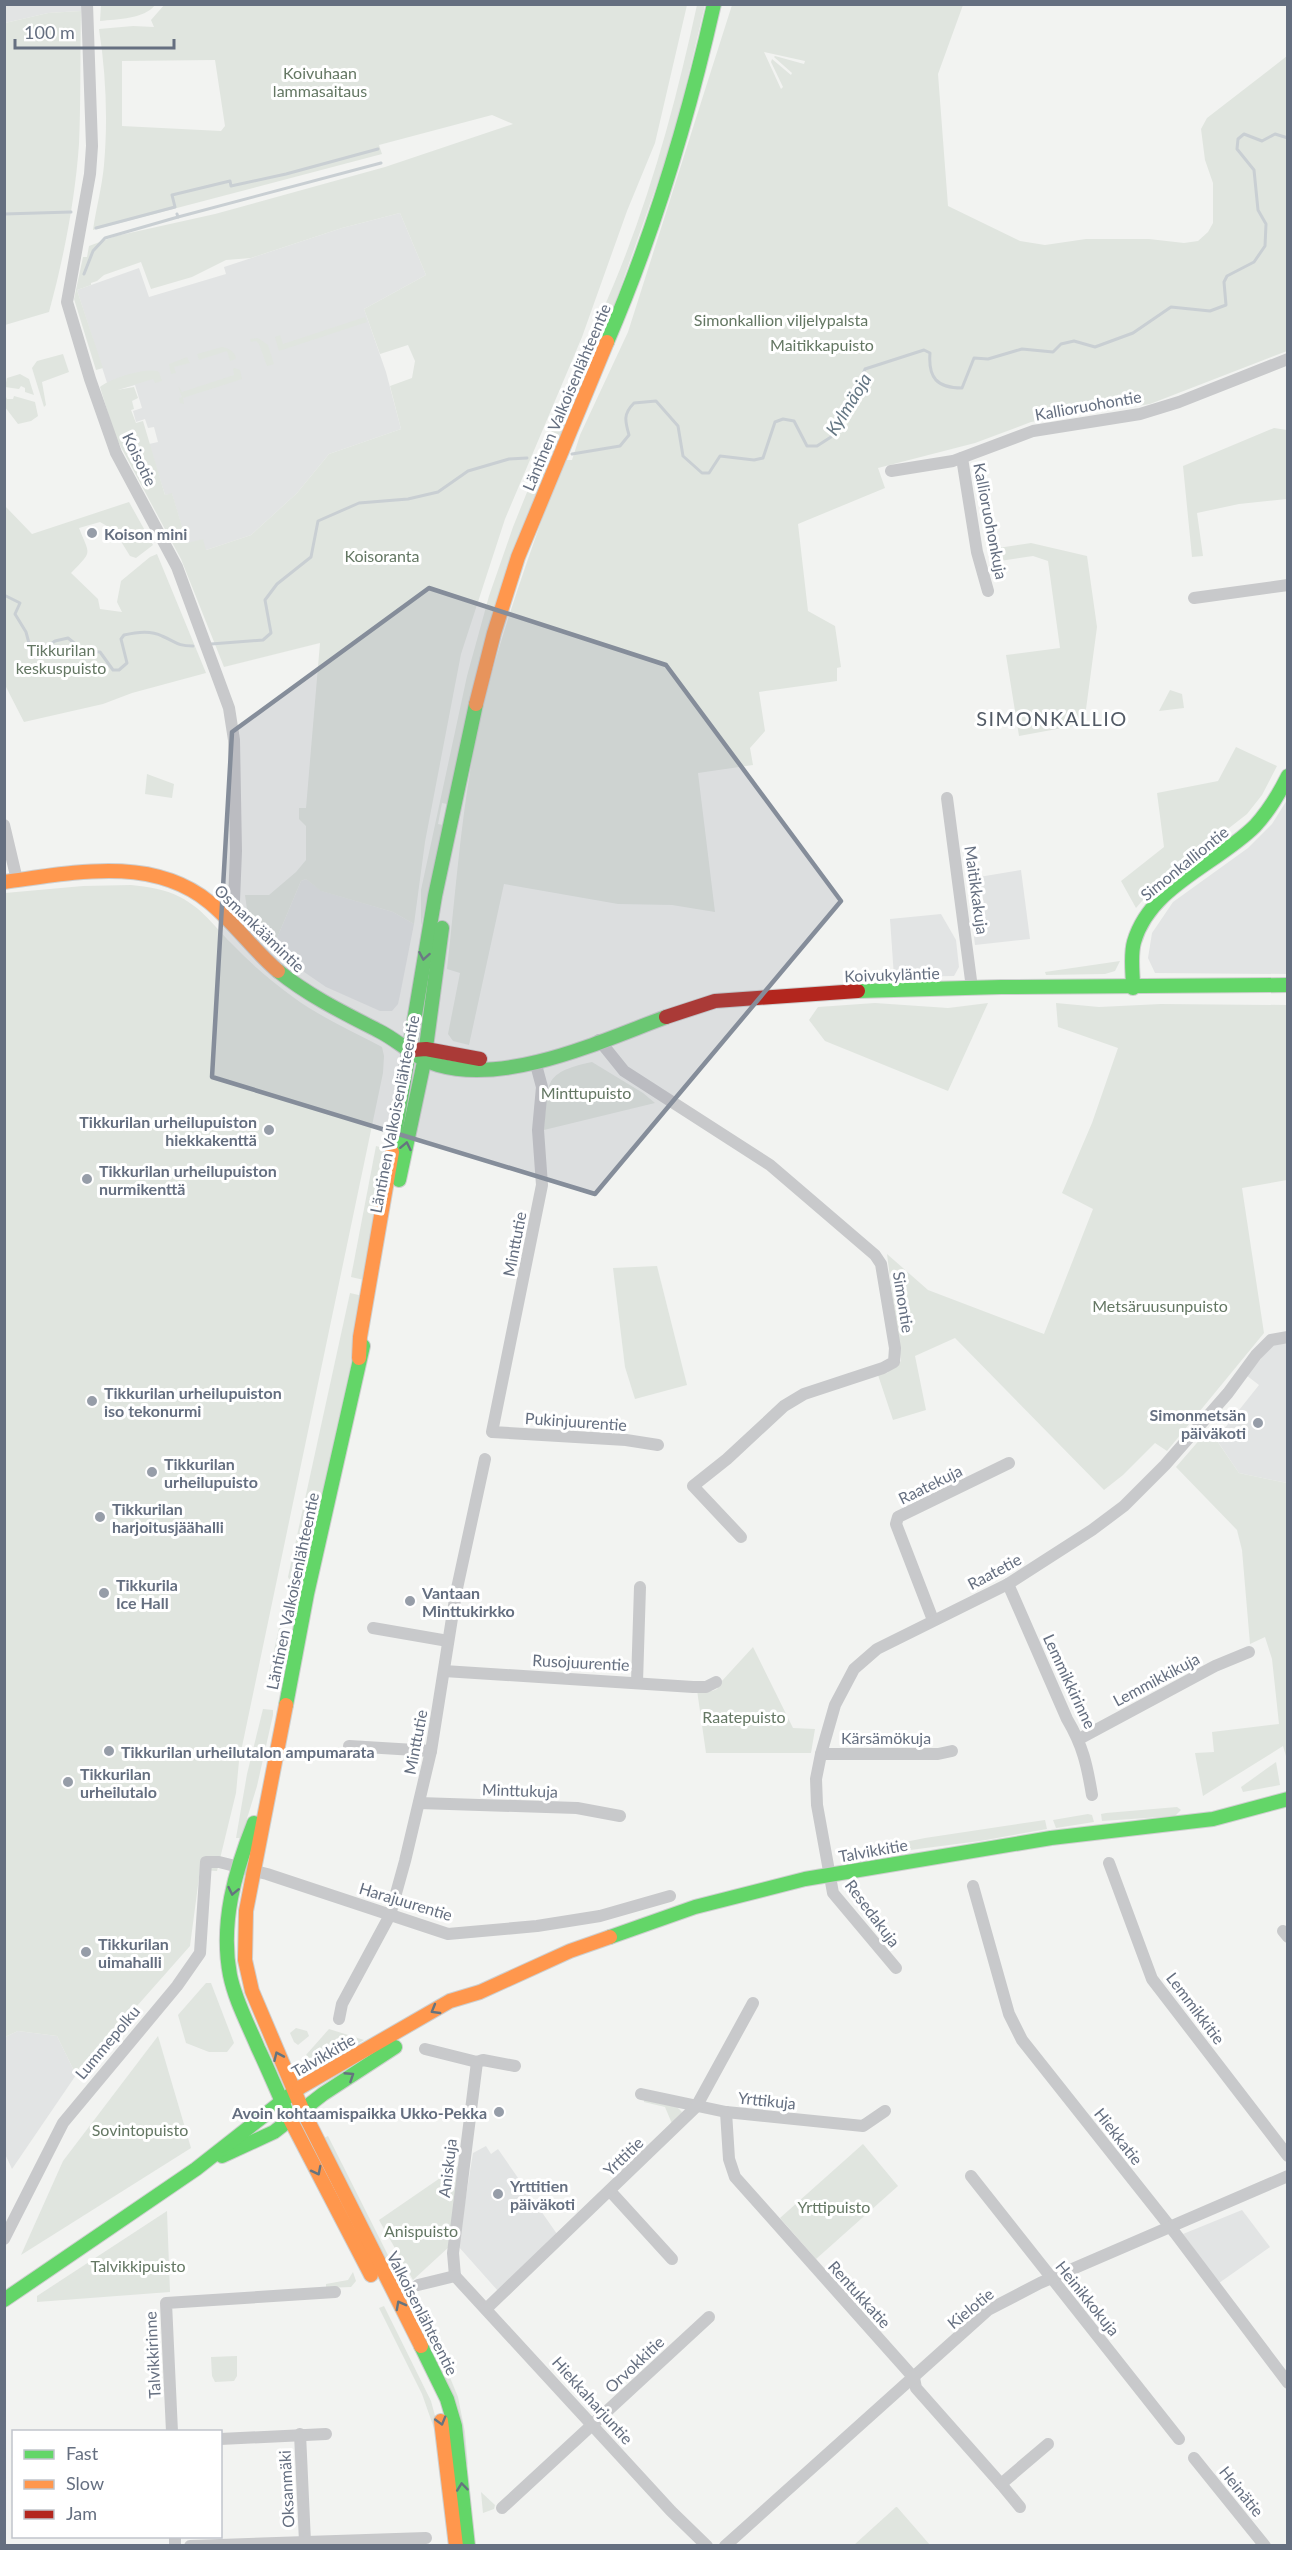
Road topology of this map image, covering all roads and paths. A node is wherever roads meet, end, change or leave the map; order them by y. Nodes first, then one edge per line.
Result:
1 (87, 4) edge
2 (714, 4) edge
3 (1287, 359) edge
4 (962, 458) junction
5 (891, 471) dead end
6 (1287, 585) edge
7 (988, 591) dead end
8 (1194, 598) dead end
9 (1287, 776) edge
10 (947, 798) dead end
11 (454, 803) junction
12 (4, 825) edge
13 (11, 881) edge
14 (227, 917) junction
15 (1287, 985) edge
16 (972, 988) junction
17 (1133, 988) junction
18 (599, 1040) junction
19 (408, 1050) junction
20 (425, 1055) junction
21 (535, 1061) junction
22 (1287, 1337) edge
23 (359, 1358) junction
24 (492, 1432) joint
25 (658, 1445) dead end
26 (485, 1459) dead end
27 (1009, 1463) dead end
28 (741, 1537) dead end
29 (1008, 1584) junction
30 (640, 1587) dead end
31 (933, 1620) junction
32 (374, 1628) dead end
33 (448, 1641) junction
34 (1249, 1652) dead end
35 (444, 1671) junction
36 (637, 1682) junction
37 (716, 1682) dead end
38 (1079, 1739) junction
39 (349, 1746) dead end
40 (431, 1751) junction
41 (952, 1751) dead end
42 (820, 1754) junction
43 (1092, 1795) dead end
44 (266, 1797) junction
45 (1287, 1799) edge
46 (419, 1803) junction
47 (620, 1816) dead end
48 (206, 1862) joint
49 (1109, 1863) dead end
50 (239, 1867) junction
51 (253, 1871) junction
52 (829, 1875) junction
53 (973, 1886) dead end
54 (670, 1896) dead end
55 (390, 1915) junction
56 (896, 1968) dead end
57 (480, 1992) junction
58 (753, 2003) dead end
59 (339, 2019) dead end
60 (425, 2049) dead end
61 (477, 2062) junction
62 (515, 2066) dead end
63 (294, 2091) junction
64 (641, 2094) dead end
65 (281, 2101) junction
66 (696, 2107) junction
67 (302, 2109) junction
68 (885, 2111) dead end
69 (726, 2112) junction
70 (290, 2119) junction
71 (1287, 2156) edge
72 (196, 2169) junction
73 (972, 2176) dead end
74 (1287, 2176) edge
75 (610, 2191) junction
76 (1170, 2227) junction
77 (4, 2239) edge
78 (672, 2259) dead end
79 (455, 2276) junction
80 (33, 2278) junction
81 (1051, 2278) junction
82 (418, 2285) dead end
83 (4, 2288) edge
84 (335, 2292) dead end
85 (4, 2300) edge
86 (486, 2309) junction
87 (709, 2317) dead end
88 (914, 2378) junction
89 (1287, 2383) edge
90 (592, 2424) junction
91 (172, 2430) edge
92 (300, 2434) junction
93 (326, 2434) dead end
94 (222, 2439) edge
95 (1179, 2439) dead end
96 (1048, 2444) dead end
97 (1194, 2458) dead end
98 (1001, 2484) junction
99 (1020, 2506) dead end
100 (502, 2508) dead end
101 (426, 2538) dead end
102 (305, 2542) junction
103 (190, 2546) edge
104 (456, 2546) edge
105 (468, 2546) edge
106 (707, 2546) edge
107 (725, 2546) edge
108 (1265, 2546) edge

1 - 14 street, Koisotie
2 - 11 main road, Läntinen Valkoisenlähteentie
3 - 4 street, Kallioruohontie
4 - 5 street, Kallioruohontie
4 - 7 street, Kallioruohonkuja
6 - 8 street
9 - 17 main road, Simonkalliontie
10 - 16 street, Maitikkakuja
11 -> 19 main road, Läntinen Valkoisenlähteentie
11 - 20 main road, Läntinen Valkoisenlähteentie
12 - 13 street
13 - 14 main road, Osmankäämintie
14 - 19 main road, Osmankäämintie
15 - 17 main road, Koivukyläntie
16 - 17 main road, Koivukyläntie
16 - 18 main road, Koivukyläntie
18 - 21 main road, Koivukyläntie
18 - 28 street, Simontie
19 - 20 main road, Koivukyläntie
19 - 23 main road, Läntinen Valkoisenlähteentie
20 - 21 main road, Koivukyläntie
23 -> 20 main road, Läntinen Valkoisenlähteentie
21 - 24 street, Minttutie
22 - 29 street, Raatetie
23 - 44 main road, Läntinen Valkoisenlähteentie
24 - 25 street, Pukinjuurentie
26 - 33 street, Minttutie
27 - 31 street, Raatekuja
29 - 31 street, Raatetie
29 - 38 street, Lemmikkirinne
30 - 36 street
31 - 42 street, Raatetie
32 - 33 street
33 - 35 street, Minttutie
34 - 38 street, Lemmikkikuja
35 - 36 street, Rusojuurentie
35 - 40 street, Minttutie
36 - 37 street, Rusojuurentie
38 - 43 street, Lemmikkirinne
39 - 40 street
40 - 46 street, Minttutie
41 - 42 street, Kärsämökuja
42 - 52 street, Raatetie
44 - 50 main road, Läntinen Valkoisenlähteentie
44 - 51 main road, Läntinen Valkoisenlähteentie
45 - 52 main road, Talvikkitie
46 - 47 street, Minttukuja
46 - 55 street, Minttutie
48 - 50 street, Harajuurentie
48 - 77 street, Lummepolku
49 - 71 street, Lemmikkitie
50 - 51 street, Harajuurentie
50 -> 65 main road, Läntinen Valkoisenlähteentie
51 - 55 street, Harajuurentie
63 -> 51 main road, Läntinen Valkoisenlähteentie
52 - 56 street, Resedakuja
52 - 57 main road, Talvikkitie
53 - 76 street, Hiekkatie
54 - 55 street, Harajuurentie
55 - 59 street, Minttutie
57 -> 63 main road, Talvikkitie
67 -> 57 main road, Talvikkitie
58 - 66 street, Yrttitie
60 - 61 street
61 - 62 street
61 - 79 street, Aniskuja
63 - 65 main road, Talvikkitie
63 - 67 main road, Läntinen Valkoisenlähteentie
64 - 66 street, Yrttikuja
65 - 70 main road, Läntinen Valkoisenlähteentie
65 - 72 main road, Talvikkitie
66 - 69 street, Yrttikuja
66 - 75 street, Yrttitie
67 - 70 main road, Talvikkitie
105 -> 67 main road, Valkoisenlähteentie
68 - 69 street, Yrttikuja
69 - 88 street, Rentukkatie
70 - 72 main road, Talvikkitie
70 -> 104 main road, Valkoisenlähteentie
72 - 80 main road, Talvikkitie
73 - 81 street, Heinikkokuja
74 - 76 street, Kielotie
75 - 78 street
75 - 86 street, Yrttitie
76 - 81 street, Kielotie
76 - 89 street, Hiekkatie
79 - 82 street
79 - 86 street, Hiekkaharjuntie
80 - 83 main road, Talvikkitie
80 - 85 main road, Talvikkitie
81 - 88 street, Kielotie
81 - 95 street, Heinikkokuja
84 - 91 street, Talvikkirinne
86 - 90 street, Hiekkaharjuntie
87 - 90 street, Orvokkitie
88 - 98 street, Rentukkatie
88 - 107 street, Kielotie
90 - 100 street, Orvokkitie
90 - 106 street, Hiekkaharjuntie
92 - 93 street, Oksanmäki
92 - 94 street, Oksanmäki
92 - 102 street, Oksanmäki
96 - 98 street
97 - 108 street, Heinätie
98 - 99 street, Rentukkatie
101 - 102 street
102 - 103 street

